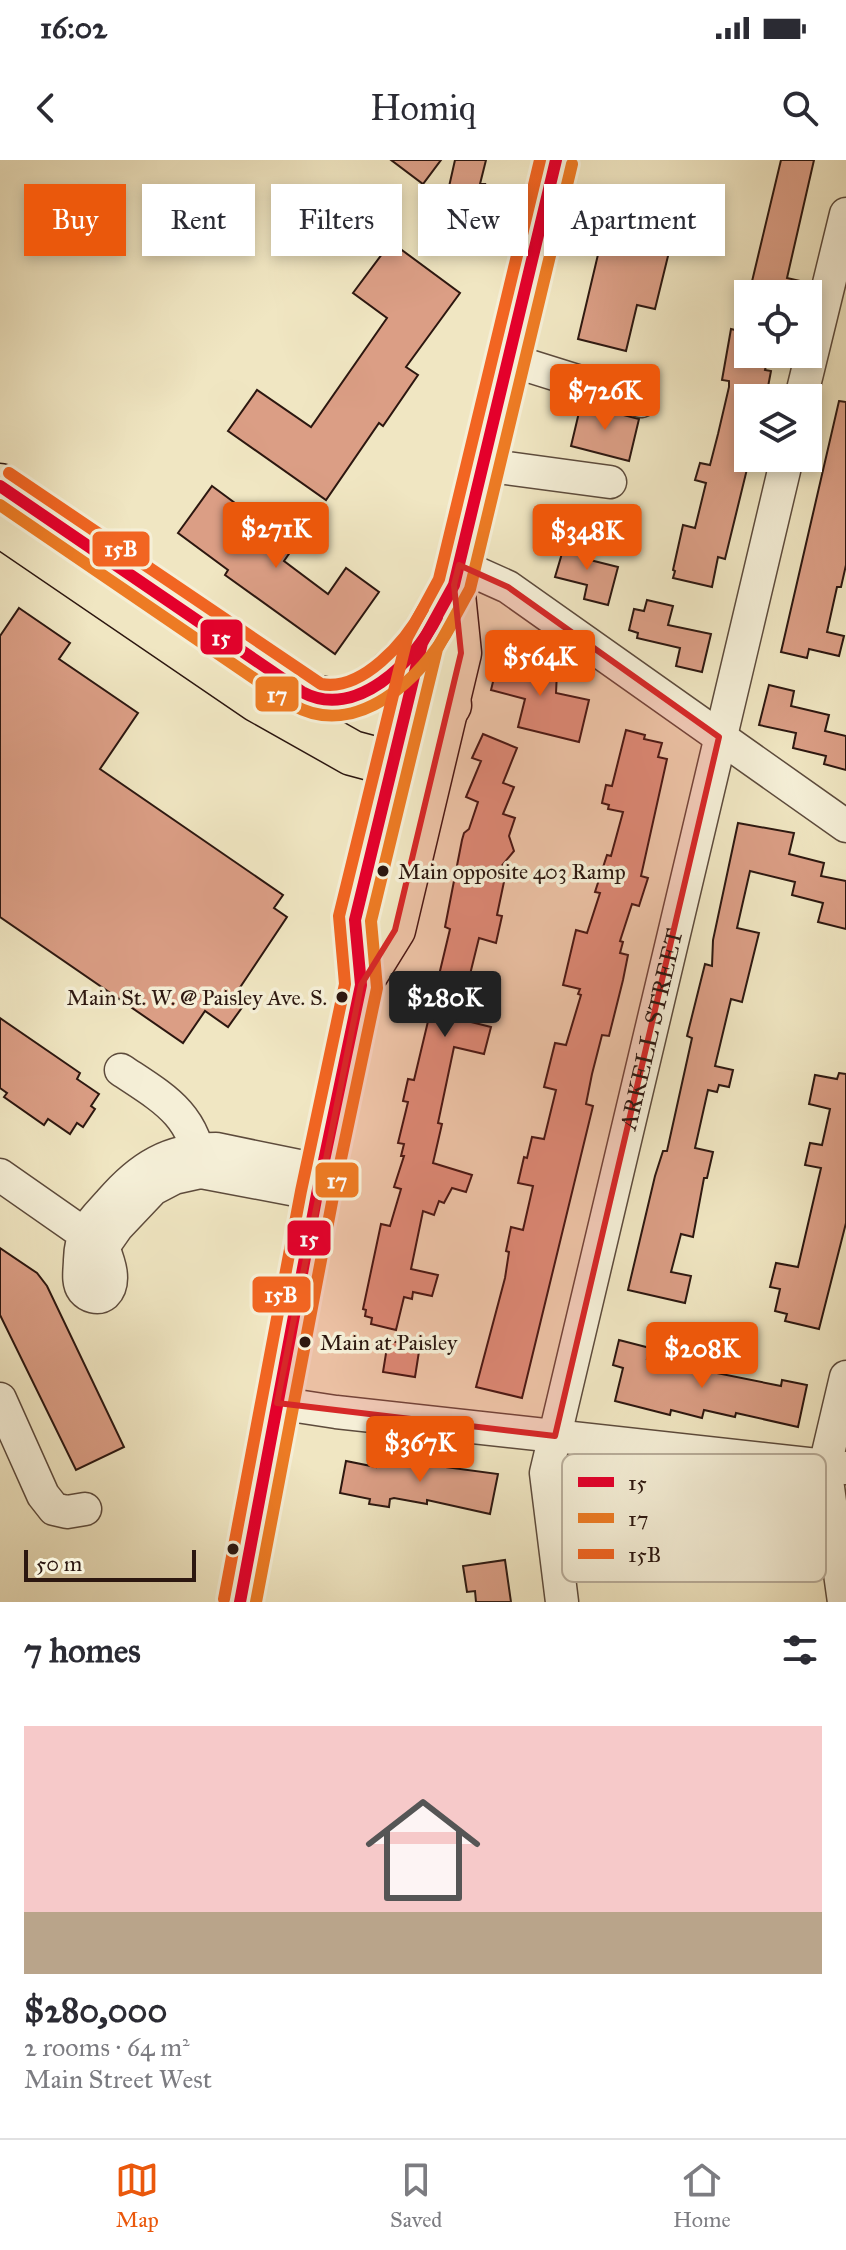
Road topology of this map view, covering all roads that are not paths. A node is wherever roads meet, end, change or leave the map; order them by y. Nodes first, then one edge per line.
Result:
1 (556, 160) edge
2 (846, 214) edge
3 (510, 360) junction
4 (804, 384) edge
5 (641, 401) dead end
6 (484, 465) junction
7 (784, 472) edge
8 (610, 482) dead end
9 (0, 486) edge
10 (0, 524) edge
11 (456, 575) junction
12 (422, 643) junction
13 (449, 705) junction
14 (719, 737) junction
15 (393, 764) junction
16 (846, 826) edge
17 (361, 985) junction
18 (121, 1070) dead end
19 (200, 1161) junction
20 (0, 1175) edge
21 (320, 1183) junction
22 (846, 1377) edge
23 (0, 1399) edge
24 (277, 1403) junction
25 (555, 1436) junction
26 (718, 1454) edge
27 (836, 1467) edge
28 (85, 1509) dead end
29 (240, 1602) edge
30 (562, 1602) edge
31 (844, 1602) edge

1 - 3 main road
2 - 4 street
3 - 5 street
3 - 6 main road
6 - 8 street
6 - 11 main road
7 - 14 street, ARKELL STREET
9 - 12 highway
10 - 15 highway
11 - 12 main road
11 - 13 main road
11 - 14 street
12 - 15 main road
13 - 15 highway
13 - 17 main road
14 - 16 street
14 - 25 street, ARKELL STREET
15 - 17 main road
17 - 21 main road
18 - 19 street
19 - 20 street
19 - 21 street
21 - 24 main road
22 - 27 street
23 - 28 street
24 - 25 street
24 - 29 main road
25 - 26 street
25 - 30 street, ARKELL STREET
27 - 31 street

